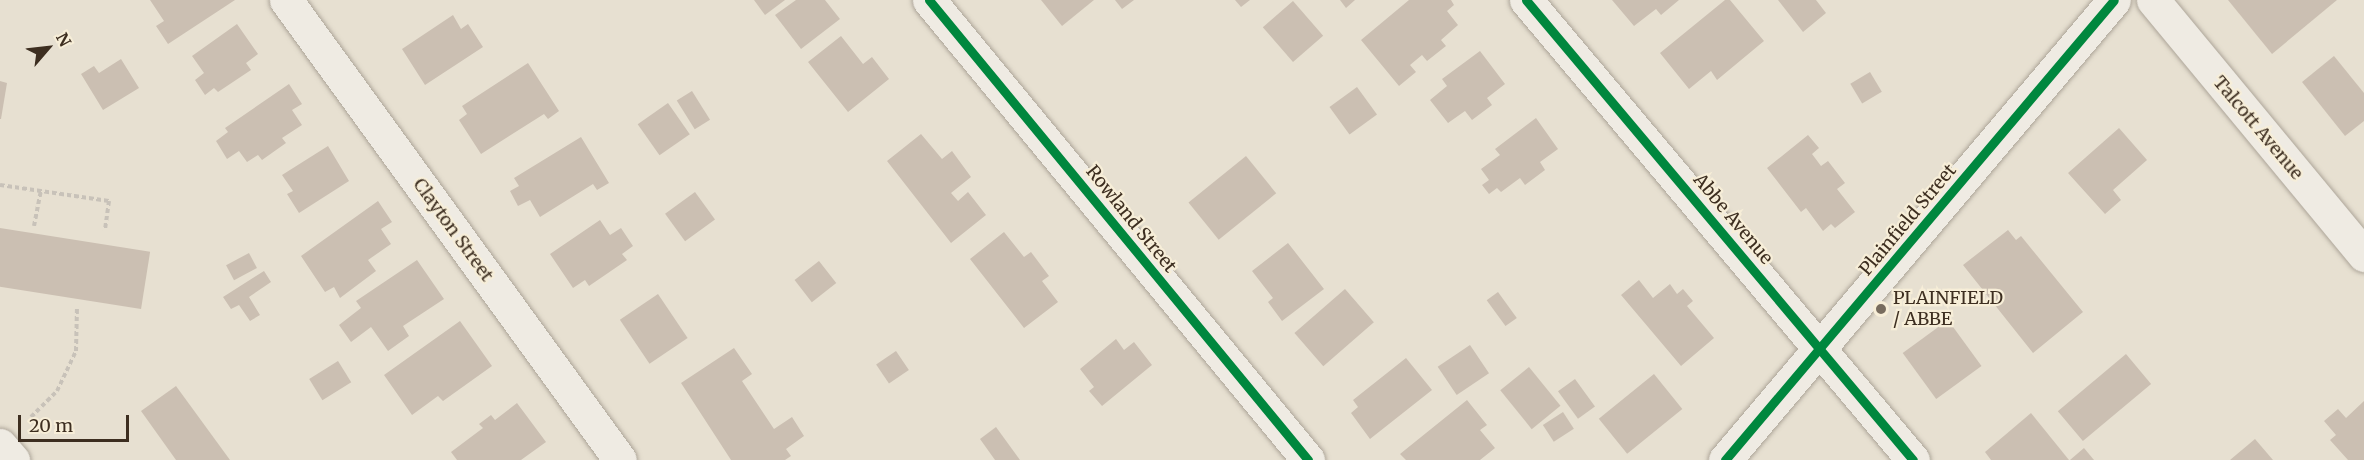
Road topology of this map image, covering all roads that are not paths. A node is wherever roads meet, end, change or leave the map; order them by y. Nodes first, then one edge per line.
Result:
1 (286, 0) edge
2 (929, 0) edge
3 (1527, 0) edge
4 (2114, 0) edge
5 (2153, 0) edge
6 (2364, 255) edge
7 (1820, 349) junction
8 (0, 445) edge
9 (13, 460) edge
10 (620, 460) edge
11 (1308, 460) edge
12 (1725, 460) edge
13 (1913, 460) edge

1 - 10 street, Clayton Street
2 - 11 street, Rowland Street
3 - 7 street, Abbe Avenue
4 - 7 street, Plainfield Street
5 - 6 street, Talcott Avenue
7 - 12 street, Plainfield Street
7 - 13 street, Abbe Avenue
8 - 9 street

